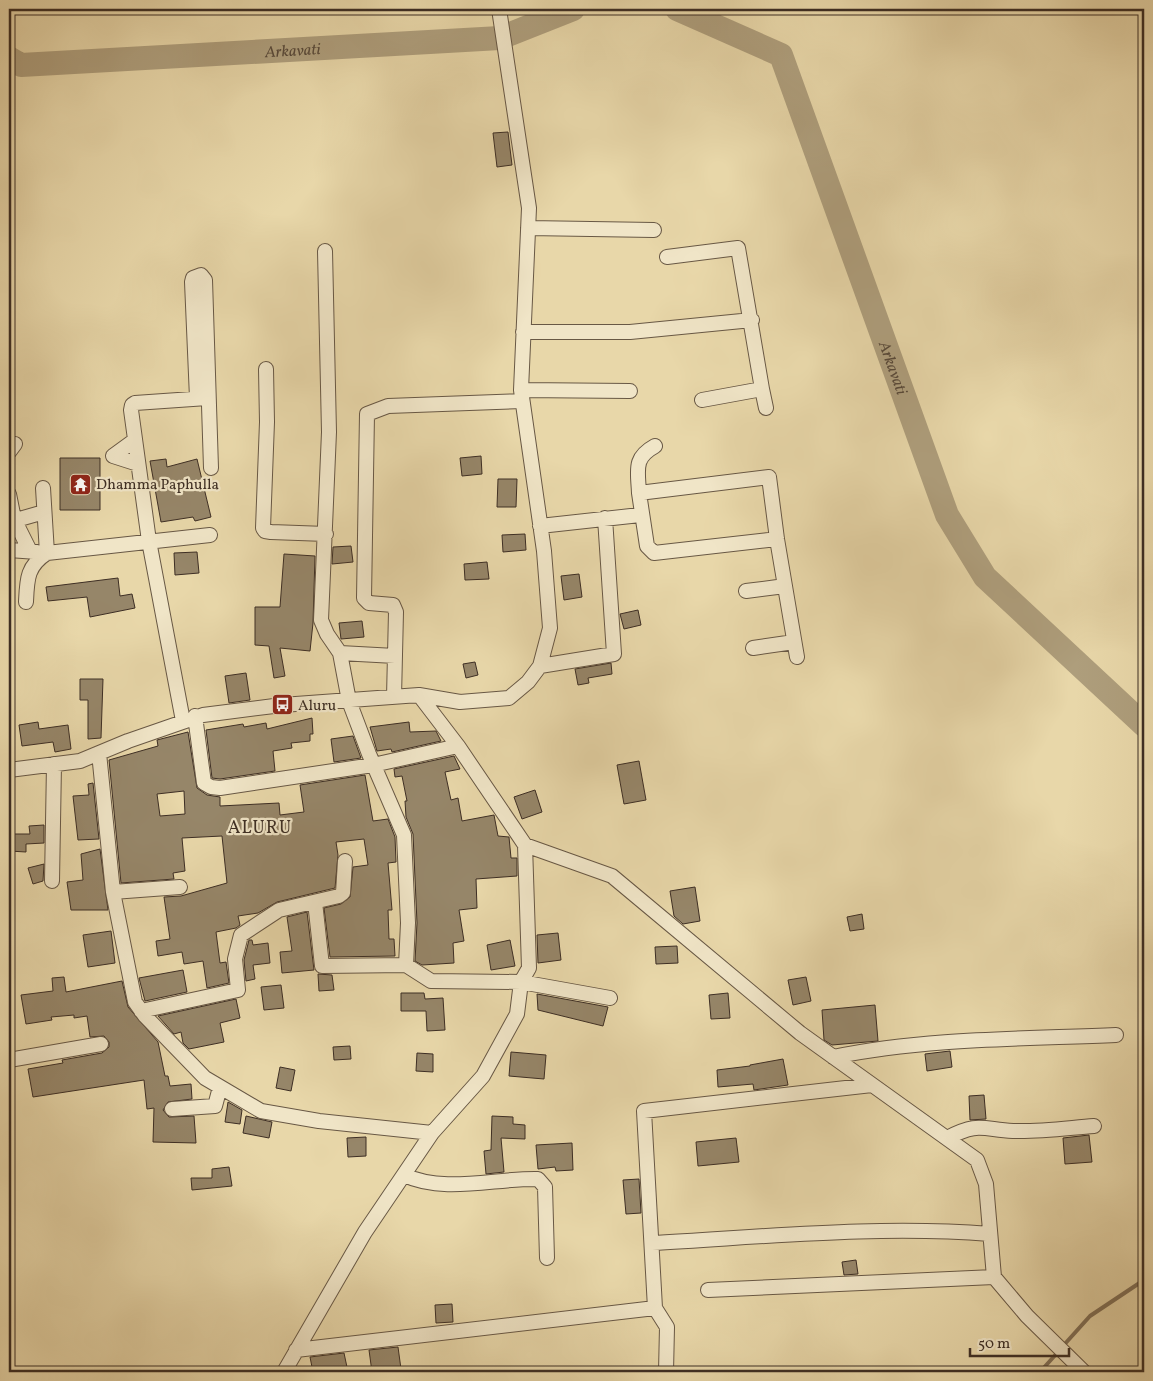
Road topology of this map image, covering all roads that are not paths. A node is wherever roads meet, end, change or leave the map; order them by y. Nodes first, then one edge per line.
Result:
1 (500, 10) edge
2 (528, 228) junction
3 (654, 230) dead end
4 (325, 251) dead end
5 (667, 257) dead end
6 (752, 320) junction
7 (523, 332) junction
8 (266, 369) dead end
9 (762, 389) junction
10 (630, 390) dead end
11 (521, 395) junction
12 (202, 398) junction
13 (702, 400) dead end
14 (766, 408) dead end
15 (135, 440) junction
16 (656, 446) dead end
17 (138, 464) junction
18 (211, 468) dead end
19 (43, 488) dead end
20 (638, 493) junction
21 (9, 494) edge
22 (44, 512) junction
23 (640, 515) junction
24 (604, 518) junction
25 (11, 521) edge
26 (540, 526) junction
27 (326, 534) junction
28 (210, 535) dead end
29 (777, 539) junction
30 (149, 541) junction
31 (9, 550) edge
32 (30, 552) junction
33 (47, 553) junction
34 (785, 586) junction
35 (746, 591) dead end
36 (26, 602) dead end
37 (794, 642) junction
38 (753, 648) dead end
39 (340, 653) junction
40 (395, 656) junction
41 (797, 657) dead end
42 (540, 666) junction
43 (418, 695) junction
44 (394, 697) junction
45 (350, 701) junction
46 (189, 718) junction
47 (458, 746) junction
48 (99, 753) junction
49 (54, 764) junction
50 (373, 765) junction
51 (9, 770) edge
52 (525, 845) junction
53 (345, 861) dead end
54 (52, 881) dead end
55 (180, 887) dead end
56 (113, 892) junction
57 (315, 902) junction
58 (406, 965) junction
59 (521, 982) junction
60 (610, 998) dead end
61 (141, 1011) junction
62 (1116, 1035) dead end
63 (101, 1044) dead end
64 (833, 1057) junction
65 (9, 1060) edge
66 (872, 1085) junction
67 (220, 1087) junction
68 (172, 1109) dead end
69 (1094, 1126) dead end
70 (432, 1133) junction
71 (947, 1138) junction
72 (404, 1175) junction
73 (990, 1234) junction
74 (652, 1243) junction
75 (547, 1258) dead end
76 (994, 1277) junction
77 (708, 1290) dead end
78 (656, 1308) junction
79 (296, 1350) junction
80 (284, 1372) edge
81 (666, 1372) edge
82 (1084, 1372) edge

1 - 2 street
2 - 3 street
2 - 7 street
4 - 27 street
5 - 6 street
6 - 7 street
6 - 9 street
7 - 11 street
8 - 27 street
9 - 13 street
9 - 14 street
10 - 11 street
11 - 26 street
11 - 40 street
12 - 12 street
12 - 15 street
12 - 18 street
15 - 17 street
15 - 17 street
16 - 20 street
17 - 30 street
19 - 22 street
20 - 23 street
20 - 29 street
21 - 25 street
22 - 25 street
22 - 33 street
23 - 24 street
23 - 29 street
24 - 26 street
24 - 42 street
25 - 32 street
26 - 42 street
27 - 39 street
28 - 30 street
29 - 34 street
30 - 33 street
30 - 46 street
31 - 32 street
32 - 33 street
33 - 36 street
34 - 35 street
34 - 37 street
37 - 38 street
37 - 41 street
39 - 40 street
39 - 45 street
40 - 44 street
42 - 43 street
43 - 44 street
43 - 47 street
44 - 45 street
45 - 46 street
45 - 50 street
46 - 48 street
46 - 50 street
47 - 50 street
47 - 52 street
48 - 49 street
48 - 56 street
49 - 51 street
49 - 54 street
50 - 58 street
52 - 59 street
52 - 64 street
53 - 57 street
55 - 56 street
56 - 61 street
57 - 58 street
57 - 61 street
58 - 59 street
59 - 60 street
59 - 70 street
61 - 67 street
62 - 64 street
63 - 65 street
64 - 66 street
66 - 71 street
66 - 74 street
67 - 68 street
67 - 70 street
69 - 71 street
70 - 72 street
71 - 73 street
72 - 75 street
72 - 79 street
73 - 74 street
73 - 76 street
74 - 78 street
76 - 77 street
76 - 82 street
78 - 79 street
78 - 81 street
79 - 80 street

